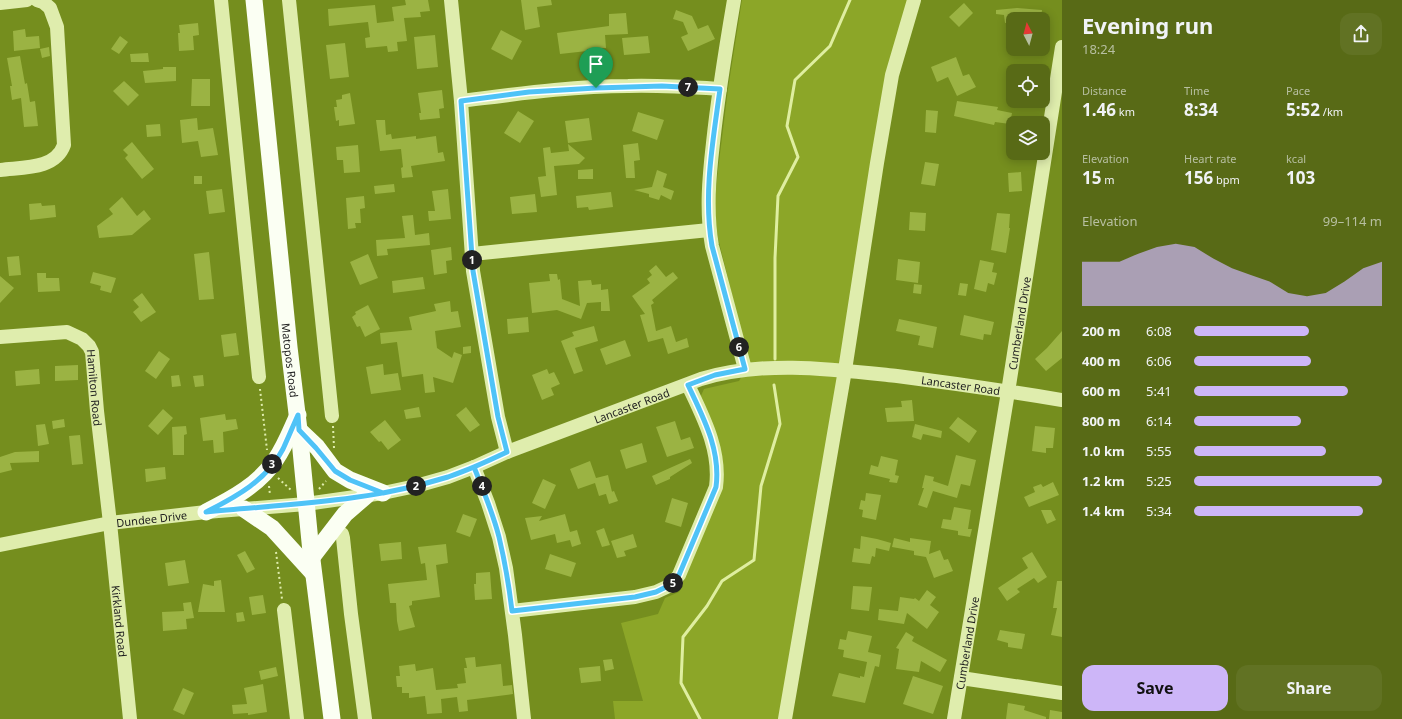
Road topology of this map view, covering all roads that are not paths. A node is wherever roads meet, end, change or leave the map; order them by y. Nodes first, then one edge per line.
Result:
1 (27, 0) edge
2 (37, 0) edge
3 (220, 0) edge
4 (254, 0) edge
5 (289, 0) edge
6 (451, 0) edge
7 (734, 0) edge
8 (914, 0) edge
9 (0, 3) edge
10 (1062, 47) edge
11 (720, 89) junction
12 (461, 101) junction
13 (0, 170) edge
14 (709, 230) junction
15 (472, 254) junction
16 (0, 337) edge
17 (745, 369) junction
18 (845, 370) junction
19 (259, 377) dead end
20 (688, 385) junction
21 (1008, 392) junction
22 (1062, 400) edge
23 (332, 416) dead end
24 (299, 422) junction
25 (507, 452) junction
26 (474, 467) junction
27 (375, 494) junction
28 (306, 504) junction
29 (244, 509) junction
30 (206, 512) junction
31 (110, 523) junction
32 (342, 534) dead end
33 (0, 546) edge
34 (312, 565) junction
35 (284, 610) dead end
36 (512, 611) junction
37 (961, 678) junction
38 (1062, 693) edge
39 (130, 719) edge
40 (297, 719) edge
41 (332, 719) edge
42 (365, 719) edge
43 (524, 719) edge
44 (786, 719) edge
45 (954, 719) edge

1 - 9 street
2 - 13 street
3 - 19 street
4 - 24 main road, Matopos Road
5 - 23 street
6 - 12 street
7 - 11 street
8 - 18 street
10 - 21 street, Cumberland Drive
11 - 12 street
11 - 14 street
12 - 15 street
14 - 15 street
14 - 17 street
15 - 25 street
16 - 31 street, Hamilton Road
17 - 18 street, Lancaster Road
17 - 20 street, Lancaster Road
18 - 21 street, Lancaster Road
18 - 44 street
20 - 25 street, Lancaster Road
20 - 36 street
21 - 22 street, Lancaster Road
21 - 37 street, Cumberland Drive
24 - 27 main road
24 - 28 main road, Matopos Road
24 - 30 main road
25 - 26 street, Lancaster Road
26 - 27 street, Lancaster Road
26 - 36 street
27 - 28 street, Lancaster Road
27 - 34 main road
28 - 29 street, Dundee Drive
28 - 34 main road, Matopos Road
29 - 30 street, Dundee Drive
29 - 34 main road
30 - 31 street, Dundee Drive
31 - 33 street, Dundee Drive
31 - 39 street, Kirkland Road
32 - 42 street
34 - 41 main road, Matopos Road
35 - 40 street
36 - 43 street
37 - 38 street
37 - 45 street, Cumberland Drive

